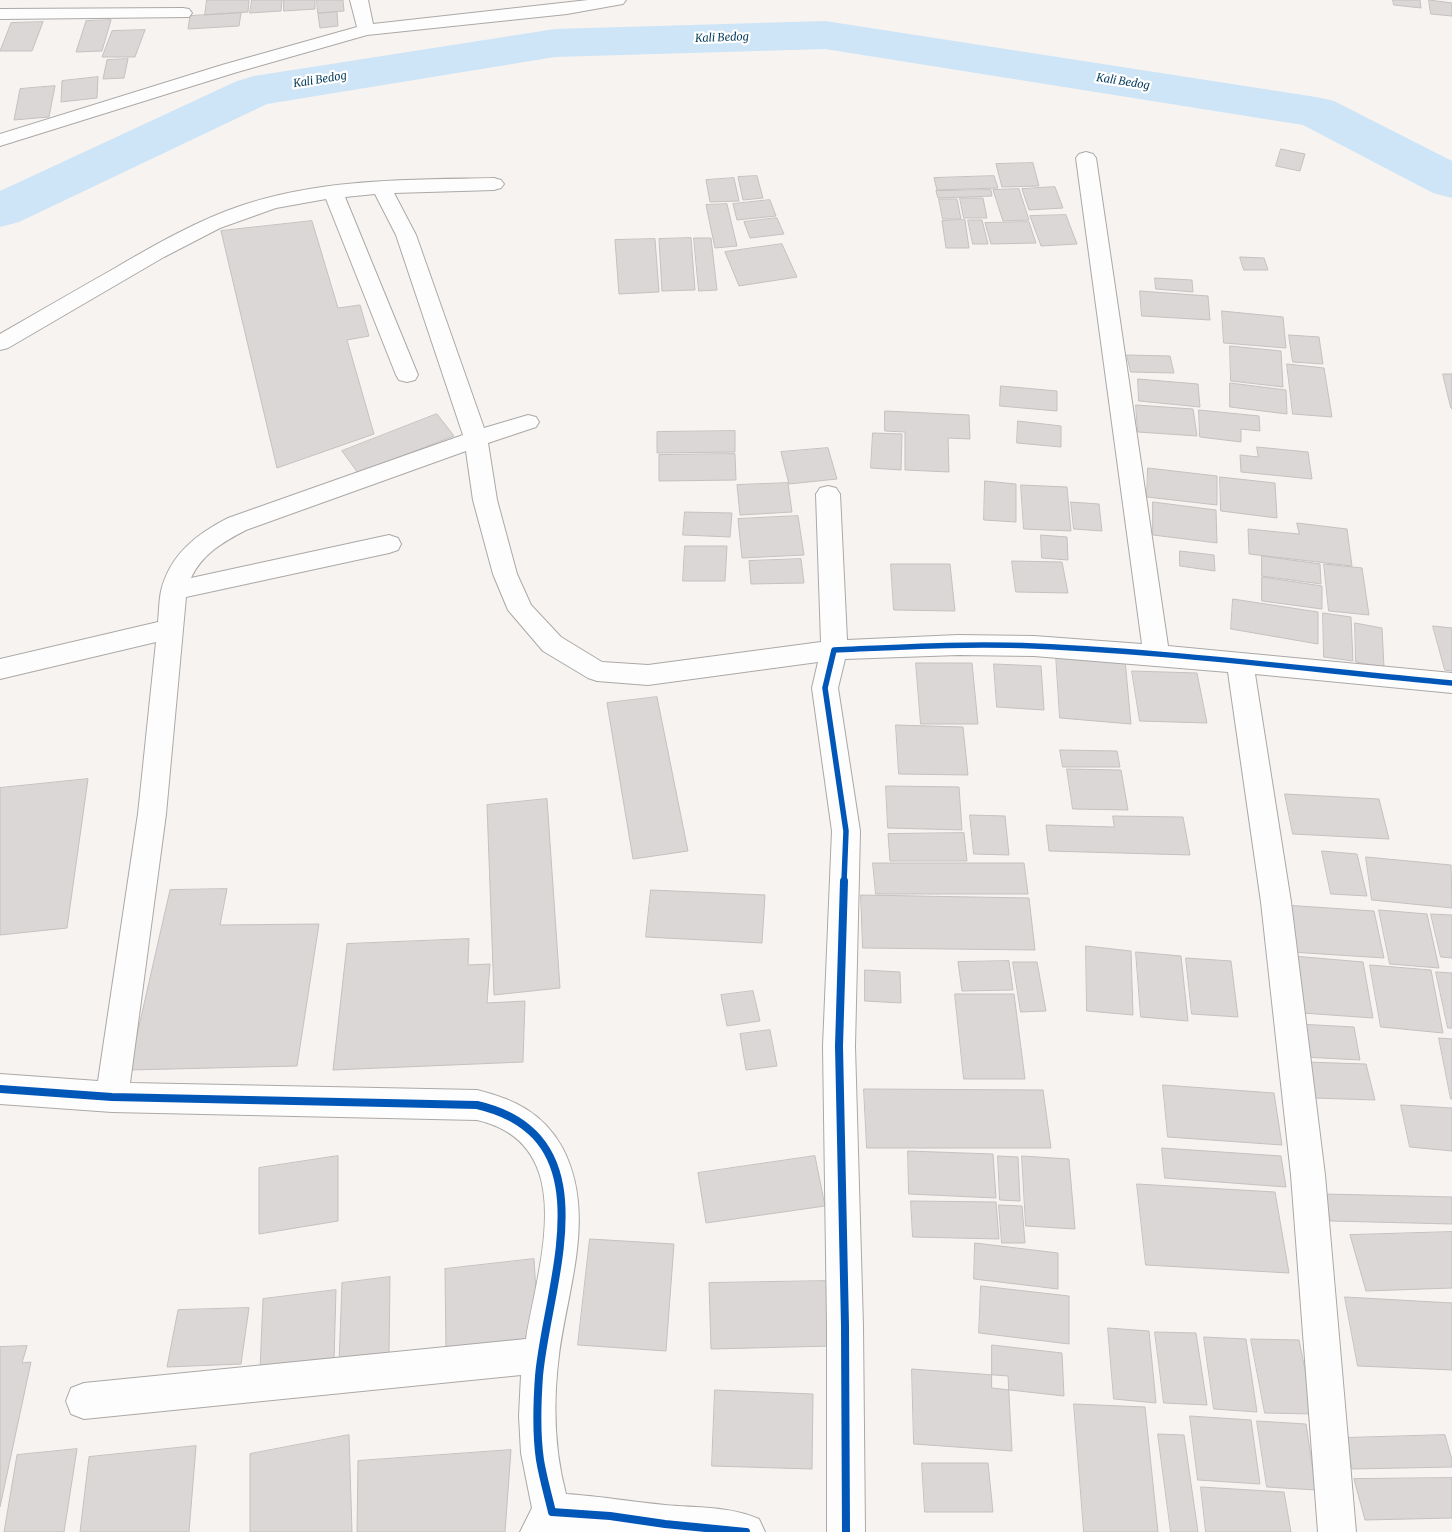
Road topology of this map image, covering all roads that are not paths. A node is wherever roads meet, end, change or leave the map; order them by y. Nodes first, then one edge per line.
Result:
1 (359, 0) edge
2 (616, 0) edge
3 (142, 7) edge
4 (183, 13) dead end
5 (0, 14) edge
6 (366, 30) junction
7 (0, 140) edge
8 (1086, 158) dead end
9 (494, 184) dead end
10 (382, 188) junction
11 (333, 192) junction
12 (0, 343) edge
13 (407, 375) dead end
14 (528, 422) dead end
15 (476, 439) junction
16 (828, 494) dead end
17 (389, 544) dead end
18 (174, 591) junction
19 (170, 629) junction
20 (834, 650) junction
21 (1156, 655) junction
22 (1240, 664) junction
23 (0, 669) edge
24 (1452, 683) edge
25 (0, 1089) edge
26 (112, 1097) junction
27 (541, 1355) junction
28 (84, 1401) dead end
29 (545, 1522) edge
30 (746, 1532) edge
31 (846, 1532) edge
32 (1337, 1532) edge

1 - 6 street
2 - 6 street
3 - 4 street
3 - 5 street
6 - 7 street
8 - 21 street
9 - 10 street
10 - 11 street
10 - 15 street
11 - 12 street
11 - 13 street
14 - 15 street
15 - 18 street
15 - 20 street
16 - 20 street
17 - 18 street
18 - 19 street
19 - 23 street
19 - 26 street
20 - 21 street
20 - 31 street
21 - 22 street
22 - 24 street
22 - 32 street
25 - 26 street
26 - 27 street
27 - 28 street
27 - 29 street
29 - 30 street

